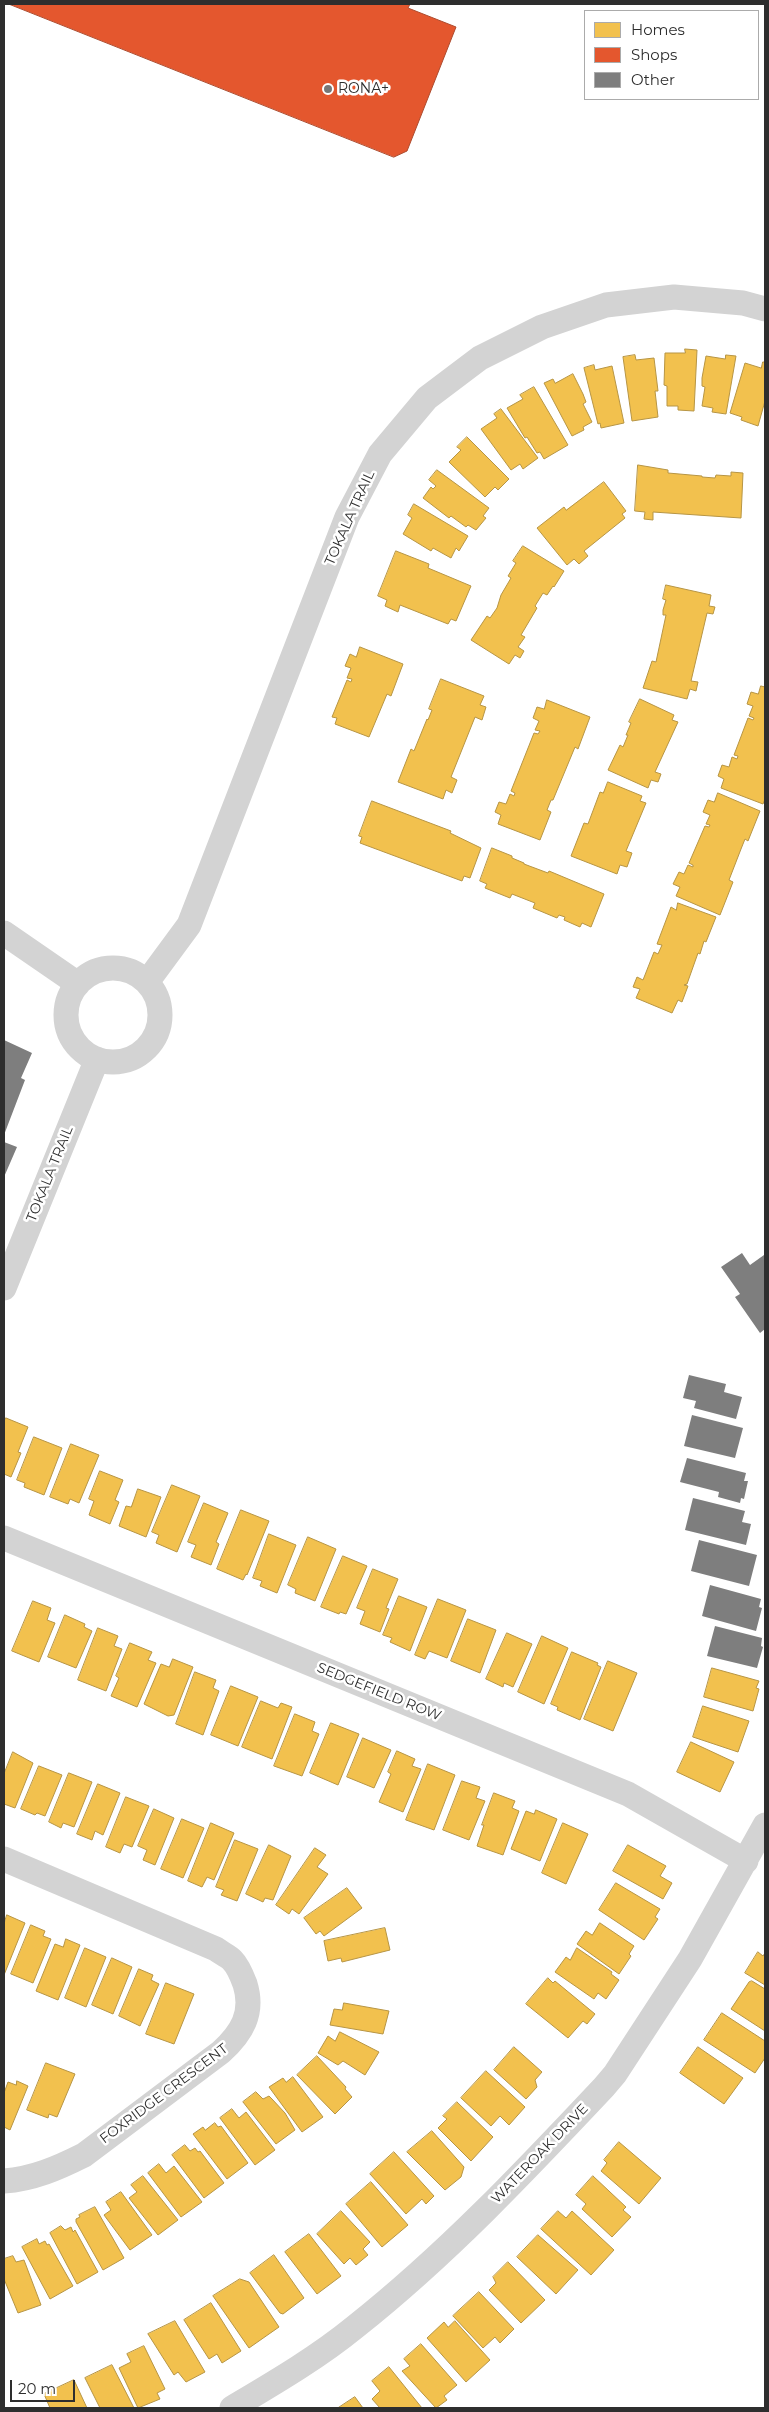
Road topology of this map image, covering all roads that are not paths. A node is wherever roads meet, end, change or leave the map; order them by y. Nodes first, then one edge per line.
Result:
1 (765, 310) edge
2 (4, 933) edge
3 (147, 982) junction
4 (78, 984) junction
5 (97, 1059) junction
6 (4, 1288) edge
7 (4, 1538) edge
8 (765, 1825) edge
9 (4, 1859) edge
10 (746, 1861) junction
11 (4, 2182) edge
12 (232, 2408) edge

1 - 3 street, TOKALA TRAIL
2 - 4 street
3 - 4 street
3 - 5 street
4 - 5 street
5 - 6 street, TOKALA TRAIL
7 - 10 street, SEDGEFIELD ROW
8 - 10 street, WATEROAK DRIVE
9 - 11 street, FOXRIDGE CRESCENT
10 - 12 street, WATEROAK DRIVE

